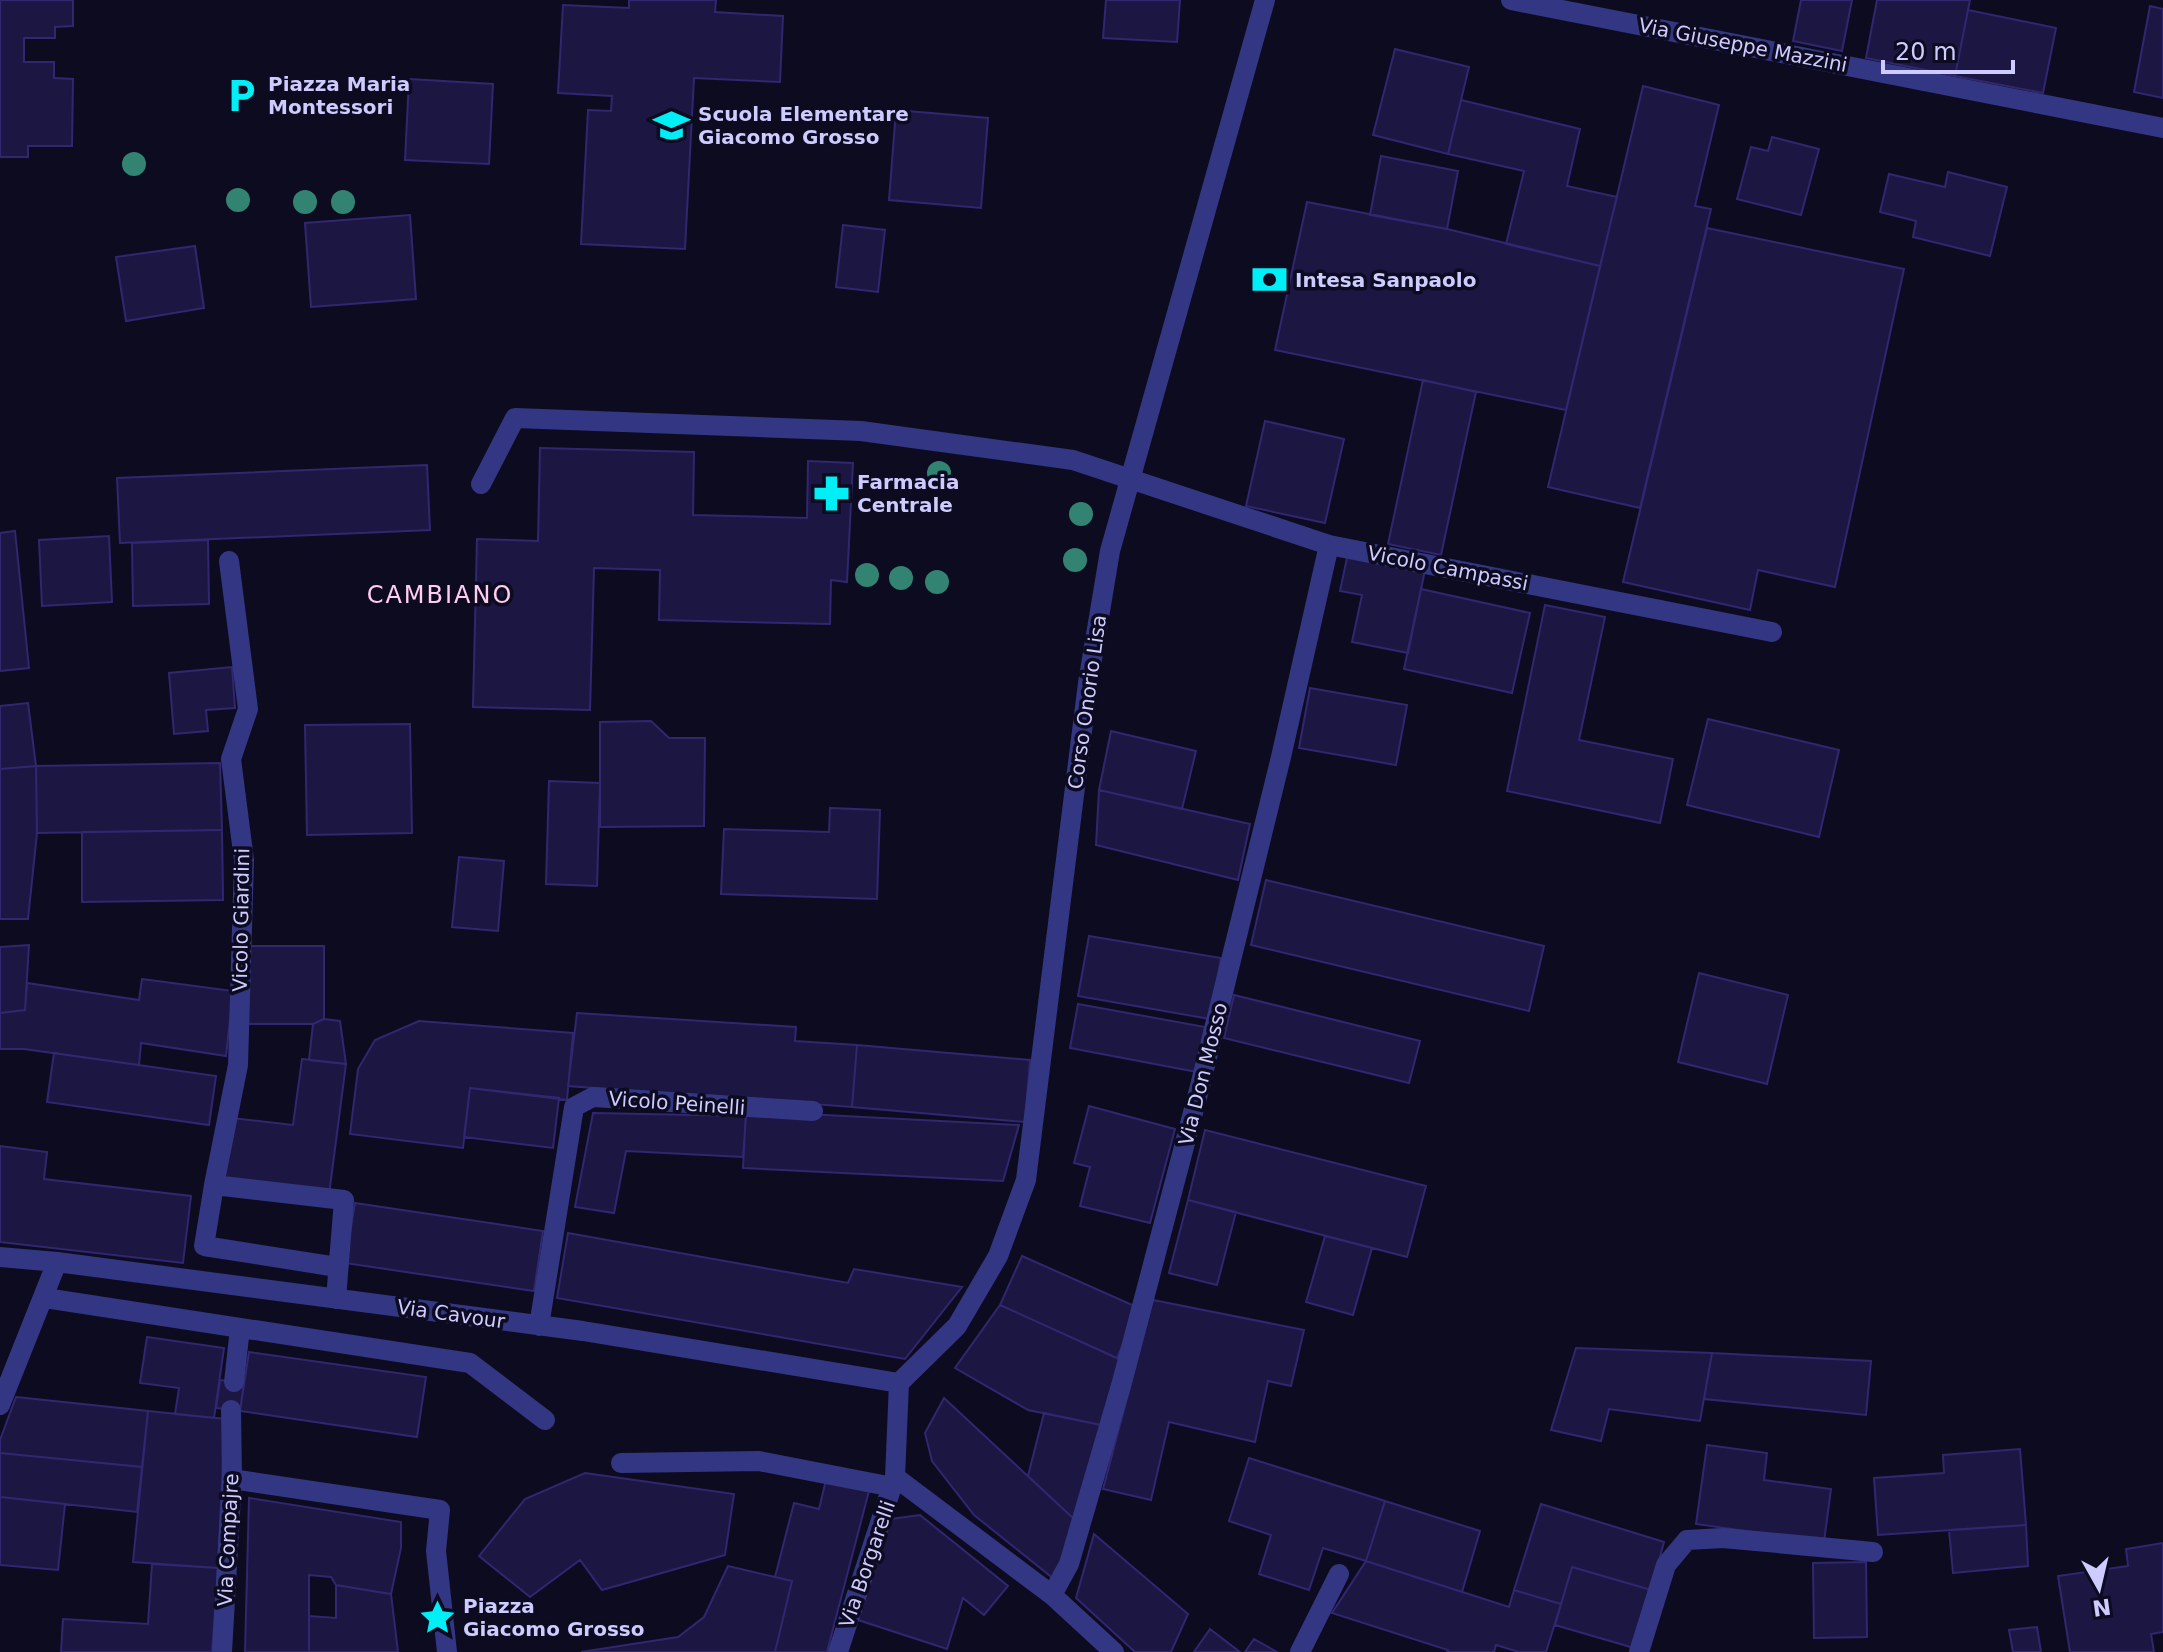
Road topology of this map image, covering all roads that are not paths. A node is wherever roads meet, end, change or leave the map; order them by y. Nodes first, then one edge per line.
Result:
1 (1265, 0) edge
2 (1511, 0) edge
3 (2163, 128) edge
4 (1131, 479) junction
5 (481, 484) dead end
6 (1329, 545) junction
7 (229, 561) dead end
8 (1772, 632) dead end
9 (813, 1111) dead end
10 (214, 1185) junction
11 (204, 1246) junction
12 (0, 1257) edge
13 (57, 1262) junction
14 (337, 1267) junction
15 (195, 1280) junction
16 (45, 1298) junction
17 (336, 1299) junction
18 (539, 1326) junction
19 (240, 1328) junction
20 (234, 1382) dead end
21 (899, 1383) junction
22 (0, 1405) edge
23 (232, 1419) dead end
24 (545, 1420) dead end
25 (621, 1463) dead end
26 (232, 1479) junction
27 (894, 1482) junction
28 (1873, 1552) dead end
29 (1339, 1574) dead end
30 (1052, 1595) junction
31 (222, 1652) edge
32 (447, 1652) edge
33 (838, 1652) edge
34 (1114, 1652) edge
35 (1300, 1652) edge
36 (1639, 1652) edge

1 - 4 street, Corso Onorio Lisa
2 - 3 street, Via Giuseppe Mazzini
4 - 5 street, Vicolo Campassi
4 - 6 street, Vicolo Campassi
4 - 21 street, Corso Onorio Lisa
6 - 8 street, Vicolo Campassi
6 - 30 street, Via Don Mosso
7 - 10 street, Vicolo Giardini
9 - 18 street, Vicolo Peinelli
10 - 11 street, Vicolo Giardini
10 - 14 street
11 - 14 street
11 - 15 street, Vicolo Giardini
12 - 13 street, Via Cavour
13 - 15 street, Via Cavour
13 - 16 street
14 - 17 street
15 - 17 street, Via Cavour
16 - 19 street
16 - 22 street
17 - 18 street, Via Cavour
18 - 21 street, Via Cavour
19 - 20 street
19 - 24 street
21 - 27 street, Via Borgarelli
23 - 26 street, Via Compajre
25 - 27 street
26 - 31 street, Via Compajre
26 - 32 street
27 - 30 street
27 - 33 street, Via Borgarelli
28 - 36 street
29 - 35 street
30 - 34 street

